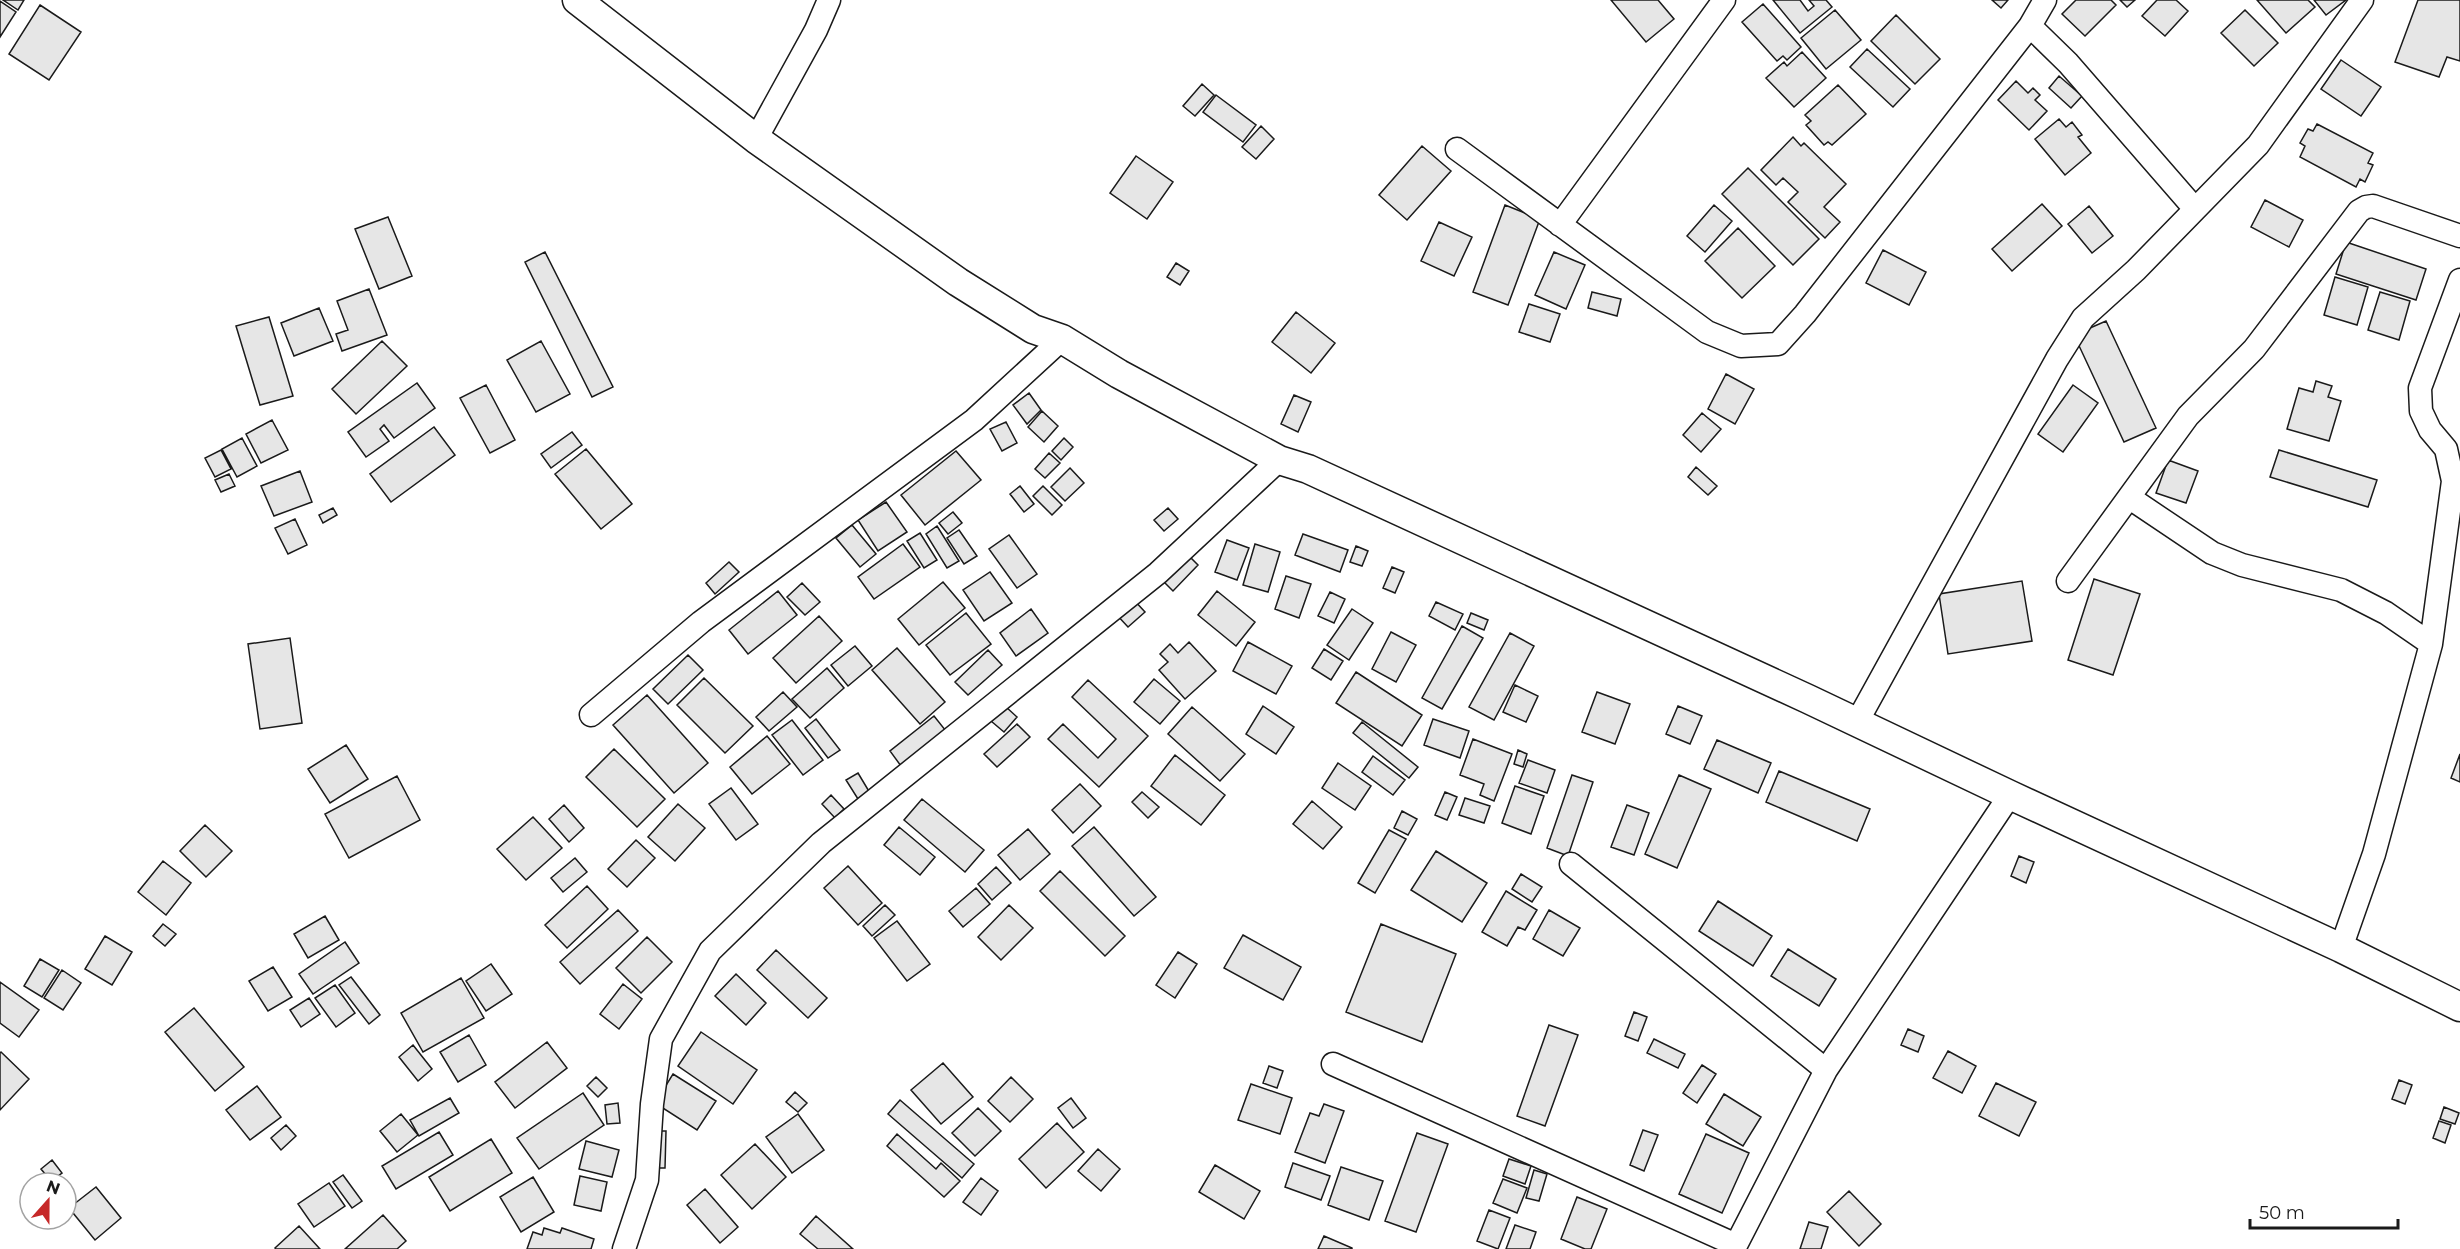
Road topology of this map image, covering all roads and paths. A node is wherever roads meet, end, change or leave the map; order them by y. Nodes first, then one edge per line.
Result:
1 (577, 0) edge
2 (829, 0) edge
3 (1724, 0) edge
4 (2045, 0) edge
5 (2362, 0) edge
6 (2030, 26) junction
7 (756, 138) junction
8 (1457, 149) dead end
9 (2195, 209) junction
10 (1560, 225) junction
11 (2460, 236) edge
12 (2460, 280) edge
13 (1062, 339) junction
14 (1279, 460) junction
15 (2130, 498) junction
16 (2068, 581) dead end
17 (2431, 644) junction
18 (591, 715) dead end
19 (1857, 722) junction
20 (2010, 795) junction
21 (1571, 864) dead end
22 (2341, 948) junction
23 (2460, 1007) edge
24 (1333, 1064) dead end
25 (1826, 1070) junction
26 (1735, 1247) edge
27 (624, 1249) edge

1 - 7 main road
2 - 7 street
3 - 10 street
4 - 6 street
5 - 9 street
6 - 9 street
6 - 10 street
7 - 13 main road
8 - 10 street
9 - 19 street
11 - 15 street
12 - 17 street
13 - 14 main road
13 - 18 street
14 - 19 main road
14 - 27 street
15 - 16 street
15 - 17 street
17 - 22 street
19 - 20 main road
20 - 22 main road
20 - 25 street
21 - 25 street
22 - 23 main road
24 - 26 street
25 - 26 street

